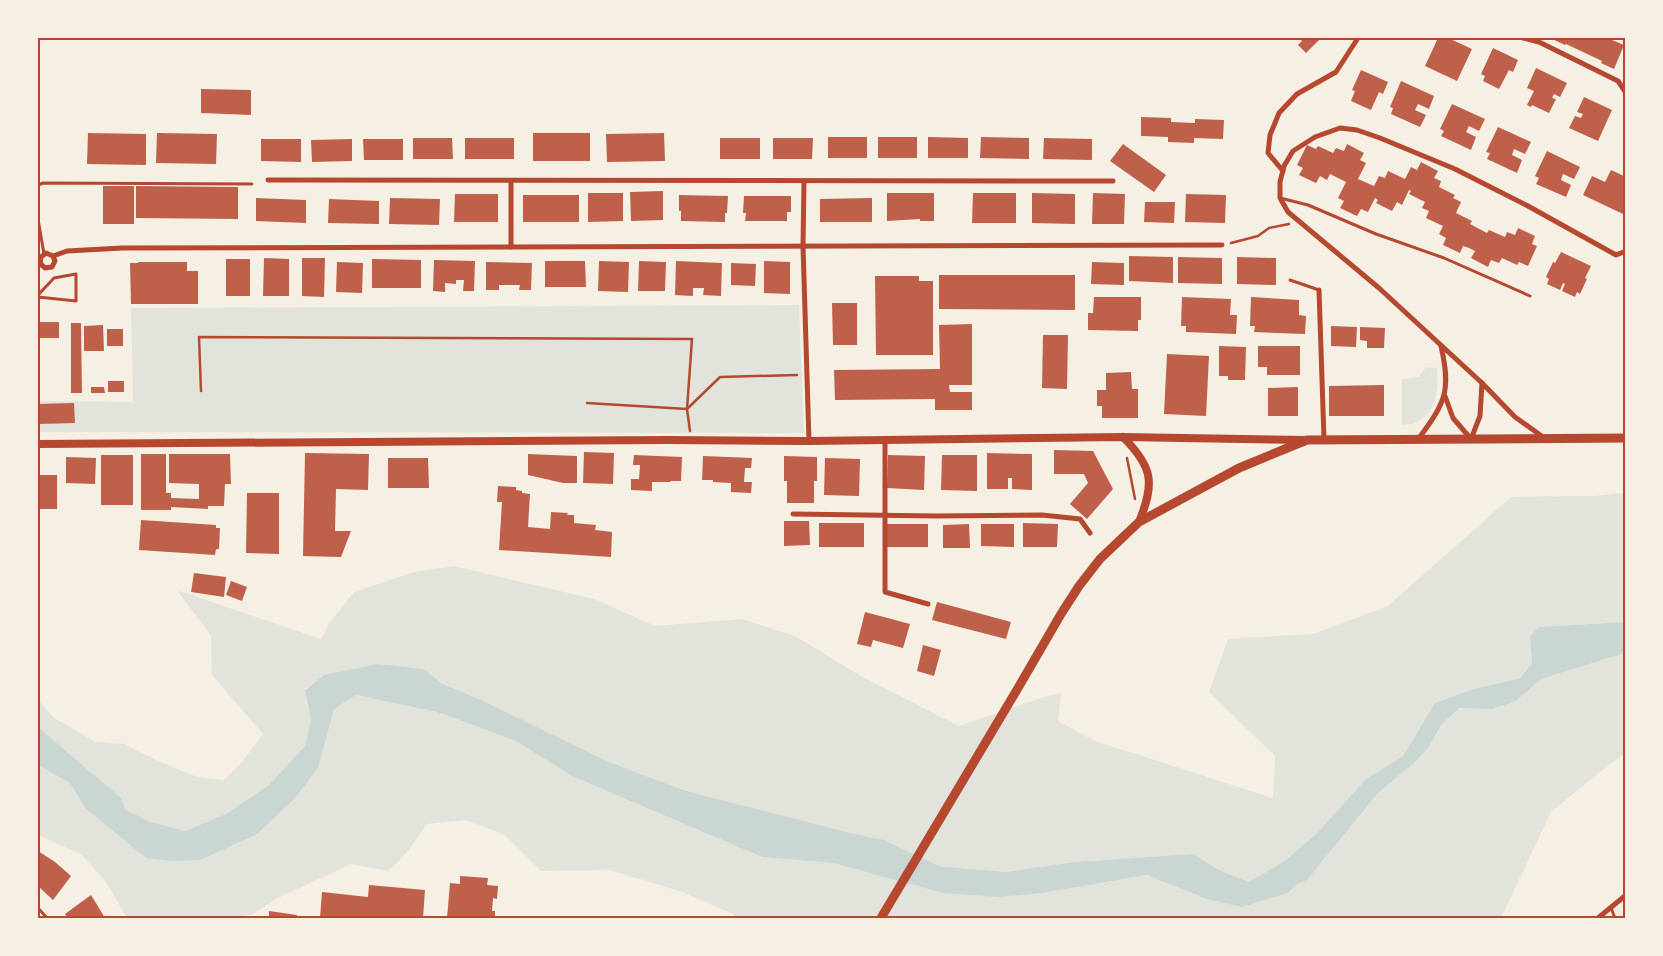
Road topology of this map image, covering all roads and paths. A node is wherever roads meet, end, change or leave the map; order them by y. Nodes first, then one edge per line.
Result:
1 (1358, 38) edge
2 (1523, 38) edge
3 (1626, 93) edge
4 (1283, 171) junction
5 (268, 180) dead end
6 (511, 181) junction
7 (804, 181) junction
8 (1113, 181) dead end
9 (252, 184) dead end
10 (38, 185) edge
11 (1280, 198) junction
12 (38, 219) edge
13 (1300, 223) junction
14 (1222, 245) joint
15 (803, 246) junction
16 (511, 247) junction
17 (1626, 251) edge
18 (44, 254) junction
19 (53, 256) junction
20 (39, 265) edge
21 (45, 268) junction
22 (38, 271) edge
23 (1290, 280) dead end
24 (1319, 290) joint
25 (38, 296) edge
26 (1530, 296) dead end
27 (1441, 345) junction
28 (807, 375) junction
29 (1482, 383) junction
30 (201, 391) dead end
31 (1444, 396) junction
32 (587, 402) dead end
33 (687, 409) junction
34 (1123, 437) junction
35 (1419, 438) junction
36 (1626, 438) edge
37 (1324, 439) junction
38 (1471, 439) junction
39 (1545, 439) junction
40 (692, 440) junction
41 (885, 440) junction
42 (1307, 440) junction
43 (809, 441) junction
44 (38, 444) edge
45 (793, 514) dead end
46 (885, 515) junction
47 (1139, 522) junction
48 (1090, 533) dead end
49 (928, 604) dead end
50 (1626, 896) edge
51 (38, 908) edge
52 (1611, 908) junction
53 (47, 918) edge
54 (881, 918) edge
55 (1598, 918) edge
56 (1615, 918) edge

1 - 4 street
2 - 3 street
4 - 11 street
4 - 17 street
5 - 6 street
6 - 7 street
6 - 16 street
7 - 8 street
7 - 15 street
9 - 10 lane
11 - 13 street
11 - 26 lane
12 - 18 lane
13 - 14 path
13 - 27 street
14 - 15 street
15 - 16 street
15 - 28 street
16 - 19 street
18 - 19 street
18 - 20 street
19 - 21 street
20 - 21 street
21 - 22 street
23 - 24 lane
24 - 37 street
25 - 25 lane
27 - 29 street
27 - 31 street
28 - 33 path
28 - 43 street
29 - 38 street
29 - 39 street
30 - 33 path
31 - 35 street
31 - 38 street
32 - 33 path
33 - 40 path
34 - 41 street
34 - 42 street
34 - 47 path
34 - 47 street
35 - 37 main road
35 - 38 main road
36 - 39 main road
37 - 42 main road
38 - 39 main road
40 - 43 street
40 - 44 street
41 - 43 street
41 - 46 street
42 - 47 main road
45 - 46 street
46 - 48 street
46 - 49 street
47 - 54 main road
50 - 52 street
51 - 53 lane
52 - 55 street
52 - 56 lane

